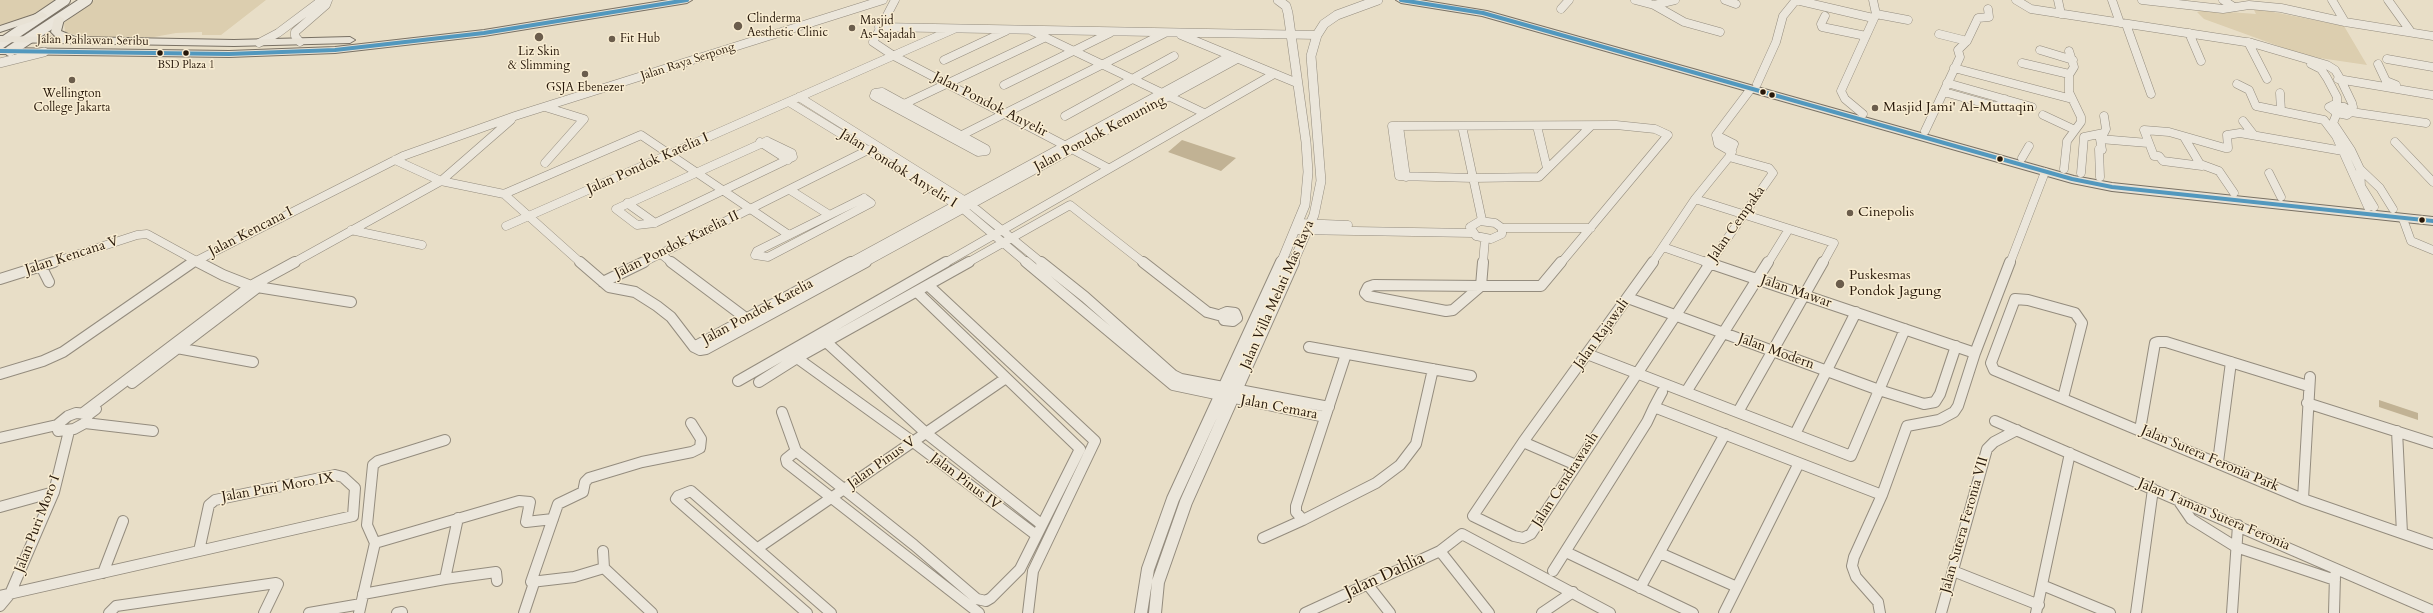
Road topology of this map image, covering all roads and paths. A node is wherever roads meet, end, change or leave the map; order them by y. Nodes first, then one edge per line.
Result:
1 (65, 0) edge
2 (70, 0) edge
3 (83, 0) edge
4 (86, 0) edge
5 (327, 0) edge
6 (640, 0) edge
7 (687, 0) edge
8 (883, 0) edge
9 (895, 0) edge
10 (1278, 0) edge
11 (1378, 0) edge
12 (1401, 0) edge
13 (1450, 0) edge
14 (1569, 0) edge
15 (1636, 0) edge
16 (1675, 0) edge
17 (1725, 0) edge
18 (1796, 0) edge
19 (1873, 0) edge
20 (2016, 0) edge
21 (2058, 0) edge
22 (2112, 0) edge
23 (2142, 0) edge
24 (2223, 0) edge
25 (2277, 0) edge
26 (2332, 0) edge
27 (2388, 0) edge
28 (2168, 2) edge
29 (1736, 4) dead end
30 (1654, 5) junction
31 (2234, 7) junction
32 (2282, 8) junction
33 (1561, 9) dead end
34 (1988, 9) dead end
35 (2061, 14) junction
36 (42, 15) junction
37 (1825, 16) dead end
38 (1874, 16) junction
39 (60, 19) junction
40 (1908, 20) dead end
41 (2345, 22) junction
42 (2123, 23) junction
43 (879, 27) junction
44 (900, 28) junction
45 (954, 28) junction
46 (0, 29) edge
47 (1009, 30) junction
48 (1029, 30) junction
49 (1112, 31) junction
50 (1166, 32) junction
51 (1720, 32) dead end
52 (2411, 32) junction
53 (1176, 33) junction
54 (2189, 33) junction
55 (1291, 34) junction
56 (1939, 34) dead end
57 (1317, 35) junction
58 (1866, 36) junction
59 (2433, 36) edge
60 (1044, 38) junction
61 (30, 40) junction
62 (2, 41) edge
63 (1967, 41) junction
64 (90, 42) junction
65 (300, 42) junction
66 (870, 42) junction
67 (2250, 42) junction
68 (259, 43) junction
69 (1606, 45) junction
70 (2040, 50) dead end
71 (5, 51) edge
72 (51, 51) junction
73 (1073, 51) junction
74 (2069, 51) dead end
75 (894, 56) junction
76 (1174, 56) dead end
77 (1234, 57) junction
78 (2387, 59) dead end
79 (944, 60) dead end
80 (2073, 60) junction
81 (2201, 61) dead end
82 (0, 63) edge
83 (2022, 63) dead end
84 (2378, 64) dead end
85 (1102, 65) junction
86 (2433, 67) edge
87 (1954, 68) junction
88 (1274, 74) junction
89 (2070, 74) junction
90 (2327, 78) junction
91 (1132, 79) junction
92 (2267, 79) dead end
93 (2341, 80) junction
94 (1297, 83) junction
95 (1948, 83) junction
96 (948, 84) junction
97 (2237, 84) dead end
98 (1004, 85) dead end
99 (1753, 87) junction
100 (2433, 90) edge
101 (1944, 92) junction
102 (2280, 93) dead end
103 (2151, 94) dead end
104 (1166, 95) junction
105 (2433, 95) edge
106 (799, 97) junction
107 (2005, 99) junction
108 (2072, 99) junction
109 (789, 102) junction
110 (904, 104) junction
111 (545, 107) junction
112 (2032, 107) dead end
113 (2337, 109) junction
114 (2281, 110) junction
115 (2350, 111) junction
116 (1006, 113) junction
117 (1204, 113) junction
118 (1863, 114) junction
119 (515, 116) junction
120 (1065, 116) dead end
121 (2043, 116) dead end
122 (2104, 116) dead end
123 (930, 119) junction
124 (2243, 121) dead end
125 (923, 123) junction
126 (2426, 123) dead end
127 (1462, 126) junction
128 (1537, 126) junction
129 (1591, 126) junction
130 (2075, 130) junction
131 (1925, 131) junction
132 (2253, 134) junction
133 (961, 135) junction
134 (2184, 137) junction
135 (953, 139) junction
136 (2395, 142) dead end
137 (2148, 143) junction
138 (2029, 146) dead end
139 (1070, 147) junction
140 (868, 150) junction
141 (1979, 150) junction
142 (2343, 151) junction
143 (670, 154) junction
144 (1730, 155) junction
145 (2022, 158) junction
146 (394, 160) junction
147 (545, 163) dead end
148 (2202, 166) junction
149 (1108, 168) junction
150 (1547, 168) junction
151 (2360, 169) junction
152 (2064, 170) junction
153 (696, 172) junction
154 (2045, 172) junction
155 (2081, 173) junction
156 (2269, 173) dead end
157 (2100, 177) junction
158 (1473, 178) junction
159 (441, 181) junction
160 (2433, 182) edge
161 (724, 190) junction
162 (790, 190) junction
163 (2234, 193) junction
164 (504, 194) junction
165 (2281, 197) junction
166 (1695, 199) junction
167 (627, 203) junction
168 (963, 204) junction
169 (2371, 207) junction
170 (2335, 208) junction
171 (751, 209) junction
172 (2393, 209) junction
173 (2433, 212) edge
174 (828, 214) junction
175 (1742, 215) junction
176 (528, 216) junction
177 (2403, 219) junction
178 (1482, 220) junction
179 (2433, 221) edge
180 (655, 223) junction
181 (506, 226) dead end
182 (1303, 227) junction
183 (1002, 228) junction
184 (1789, 229) junction
185 (352, 230) junction
186 (1471, 230) junction
187 (1589, 230) junction
188 (1502, 231) junction
189 (994, 233) junction
190 (789, 235) junction
191 (1008, 239) junction
192 (1485, 239) junction
193 (422, 244) dead end
194 (1663, 247) junction
195 (2433, 250) edge
196 (661, 254) junction
197 (197, 259) junction
198 (1710, 262) junction
199 (41, 266) junction
200 (0, 279) edge
201 (1758, 279) junction
202 (49, 282) dead end
203 (603, 282) junction
204 (258, 284) junction
205 (929, 286) junction
206 (1481, 286) junction
207 (917, 292) junction
208 (1805, 295) junction
209 (1628, 298) junction
210 (351, 302) dead end
211 (1856, 312) junction
212 (1222, 316) dead end
213 (1675, 316) junction
214 (750, 321) junction
215 (1905, 329) junction
216 (1723, 333) junction
217 (818, 334) junction
218 (826, 342) junction
219 (992, 345) junction
220 (1956, 346) junction
221 (1309, 347) dead end
222 (174, 348) junction
223 (1773, 351) junction
224 (981, 353) junction
225 (1975, 353) junction
226 (1346, 354) junction
227 (1587, 354) junction
228 (797, 358) junction
229 (253, 362) dead end
230 (2231, 362) junction
231 (1433, 369) junction
232 (1826, 371) junction
233 (1637, 372) junction
234 (0, 374) edge
235 (1471, 376) dead end
236 (1006, 378) junction
237 (738, 381) dead end
238 (759, 382) dead end
239 (1879, 390) junction
240 (1222, 391) junction
241 (1662, 392) dead end
242 (1686, 392) junction
243 (1234, 394) junction
244 (2063, 398) junction
245 (2308, 403) junction
246 (1654, 407) junction
247 (782, 412) dead end
248 (1327, 412) junction
249 (1738, 412) junction
250 (85, 417) junction
251 (1995, 421) dead end
252 (58, 423) junction
253 (691, 423) dead end
254 (2017, 430) junction
255 (2140, 430) junction
256 (69, 431) junction
257 (153, 431) dead end
258 (2397, 431) junction
259 (926, 433) junction
260 (1725, 434) junction
261 (1794, 434) junction
262 (0, 438) edge
263 (445, 440) dead end
264 (912, 441) junction
265 (1524, 442) junction
266 (2433, 443) edge
267 (796, 451) junction
268 (2070, 453) junction
269 (2218, 462) junction
270 (1799, 463) junction
271 (1576, 465) junction
272 (844, 489) junction
273 (2153, 489) junction
274 (54, 492) junction
275 (1059, 493) junction
276 (1071, 493) junction
277 (1882, 495) junction
278 (833, 497) junction
279 (2303, 499) junction
280 (2178, 500) junction
281 (0, 507) edge
282 (1473, 516) joint
283 (458, 518) junction
284 (553, 519) junction
285 (1303, 520) junction
286 (123, 521) dead end
287 (1041, 524) junction
288 (2238, 525) junction
289 (2402, 533) junction
290 (1036, 536) junction
291 (1263, 538) dead end
292 (375, 543) junction
293 (2433, 544) edge
294 (754, 545) junction
295 (2236, 547) junction
296 (603, 551) dead end
297 (738, 551) junction
298 (1440, 551) junction
299 (199, 552) junction
300 (1566, 552) junction
301 (1660, 553) junction
302 (604, 568) junction
303 (2335, 568) junction
304 (1020, 569) junction
305 (1155, 570) junction
306 (1033, 571) junction
307 (1553, 571) dead end
308 (1953, 571) junction
309 (103, 573) junction
310 (791, 577) junction
311 (445, 579) junction
312 (2335, 580) junction
313 (497, 581) dead end
314 (534, 583) junction
315 (1368, 585) junction
316 (2042, 585) junction
317 (778, 587) junction
318 (1737, 587) junction
319 (1640, 588) junction
320 (1573, 592) junction
321 (3, 598) edge
322 (361, 604) edge
323 (640, 607) edge
324 (113, 609) edge
325 (2038, 609) edge
326 (2433, 611) edge
327 (264, 613) edge
328 (309, 613) edge
329 (524, 613) edge
330 (652, 613) edge
331 (807, 613) edge
332 (832, 613) edge
333 (979, 613) edge
334 (1028, 613) edge
335 (1141, 613) edge
336 (1155, 613) edge
337 (1306, 613) edge
338 (1390, 613) edge
339 (1489, 613) edge
340 (1542, 613) edge
341 (1610, 613) edge
342 (1693, 613) edge
343 (1724, 613) edge
344 (1880, 613) edge
345 (1941, 613) edge
346 (2110, 613) edge
347 (2136, 613) edge
348 (2232, 613) edge
349 (2334, 613) edge

1 - 36 main road
2 - 3 main road
4 - 39 main road
5 - 65 street
5 - 68 street
6 - 65 main road, Jalan Pahlawan Seribu
7 - 72 main road, Jalan Pahlawan Seribu
8 - 111 street, Jalan Raya Serpong
9 - 43 street
10 - 55 street, Jalan Villa Melati Mas Raya
11 - 57 street, Jalan Villa Melati Mas Raya
12 - 69 main road
13 - 69 main road
14 - 33 street
15 - 30 street
16 - 30 street
17 - 29 street
18 - 38 street
18 - 99 street
19 - 38 street
20 - 35 street
21 - 35 street
22 - 42 street
23 - 28 street
24 - 31 street
25 - 32 street
26 - 41 street
27 - 52 street
28 - 31 street
30 - 51 street
31 - 32 street
32 - 41 street
34 - 63 street
35 - 42 street
36 - 46 main road
36 - 62 main road
37 - 58 street
38 - 40 street
38 - 58 street
39 - 61 main road
39 - 64 main road
41 - 52 street
42 - 54 street
42 - 103 street
43 - 44 street
43 - 66 street
44 - 45 street
44 - 66 street
45 - 47 street
45 - 75 street, Jalan Pondok Katelia I
47 - 48 street
47 - 79 street
48 - 49 street
48 - 60 street
49 - 50 street
49 - 73 street
50 - 53 street
50 - 85 street
52 - 59 street
53 - 55 street
53 - 77 street
54 - 67 street
54 - 81 street
55 - 57 street
55 - 94 street, Jalan Villa Melati Mas Raya
56 - 63 street
57 - 182 street, Jalan Villa Melati Mas Raya
58 - 118 street
60 - 73 street
60 - 96 street
61 - 62 main road, Jalan Pahlawan Seribu
61 - 64 main road, Jalan Pahlawan Seribu
61 - 71 main road
63 - 87 street
64 - 68 main road, Jalan Pahlawan Seribu
65 - 68 main road, Jalan Pahlawan Seribu
66 - 75 street, Jalan Pondok Anyelir
67 - 90 street
67 - 92 street
67 - 93 street
69 - 99 main road
70 - 80 street
71 - 72 main road, Jalan Pahlawan Seribu
72 - 82 street
73 - 85 street
73 - 98 street
74 - 80 street
75 - 96 street, Jalan Pondok Anyelir
75 - 106 street, Jalan Pondok Katelia I
76 - 91 street
77 - 88 street
77 - 104 street, Jalan Pondok Kemuning
78 - 86 street
80 - 89 street
83 - 89 street
84 - 100 street
85 - 91 street
85 - 116 street
87 - 95 street
87 - 108 street
88 - 94 street
88 - 117 street
89 - 108 street
90 - 93 street
90 - 113 street
91 - 104 street
91 - 120 street
93 - 105 street
93 - 115 street
94 - 182 street, Jalan Villa Melati Mas Raya
95 - 101 street
95 - 107 street
96 - 110 street
96 - 116 street, Jalan Pondok Anyelir
97 - 114 street
99 - 118 main road
99 - 141 main road
99 - 144 street
101 - 107 street
101 - 131 street
102 - 114 street
104 - 117 street
104 - 139 street, Jalan Pondok Kemuning
106 - 109 street, Jalan Pondok Katelia I
106 - 168 street, Jalan Pondok Anyelir I
107 - 112 street
108 - 130 street
109 - 140 street, Jalan Pondok Anyelir I
109 - 143 street, Jalan Pondok Katelia I
110 - 123 street
110 - 125 street
111 - 119 street, Jalan Raya Serpong
111 - 147 street
113 - 115 street
113 - 151 street
114 - 142 street
115 - 126 street
116 - 133 street
116 - 139 street, Jalan Pondok Anyelir
117 - 149 street
118 - 131 main road
119 - 146 street, Jalan Kencana I
119 - 159 street
121 - 130 street
122 - 155 street
123 - 125 street
123 - 133 street
124 - 132 street
125 - 135 street
127 - 128 street
127 - 158 street
127 - 158 street
128 - 129 street
128 - 150 street
129 - 150 street
129 - 187 street
130 - 152 street
131 - 141 main road
132 - 134 street
132 - 142 street
133 - 135 street
133 - 135 street
134 - 137 street
134 - 148 street
136 - 160 street
137 - 148 street
137 - 157 street
138 - 145 street
139 - 149 street, Jalan Pondok Anyelir
139 - 168 street, Jalan Pondok Kemuning
140 - 162 street, Jalan Pondok Katelia II
140 - 168 street, Jalan Pondok Anyelir I
141 - 145 main road
141 - 154 main road
142 - 169 street
143 - 153 street
143 - 164 street
143 - 176 street, Jalan Pondok Katelia I
144 - 166 street, Jalan Rajawali
144 - 175 street, Jalan Cempaka
145 - 152 main road
146 - 159 street
146 - 197 street, Jalan Kencana I
148 - 163 street
149 - 183 street
150 - 158 street
151 - 169 street
151 - 172 street
152 - 155 main road
153 - 161 street
153 - 161 street
153 - 167 street
154 - 170 main road
154 - 225 street
155 - 157 main road
156 - 165 street
157 - 163 main road
158 - 178 street
159 - 164 street
159 - 185 street
161 - 171 street
161 - 180 street
162 - 171 street, Jalan Pondok Katelia II
162 - 174 street
163 - 165 main road
164 - 176 street
165 - 170 main road
166 - 175 street
166 - 194 street, Jalan Rajawali
167 - 180 street
167 - 180 street
168 - 183 street, Jalan Pondok Anyelir I
168 - 189 street, Jalan Pondok Anyelir I
168 - 214 street, Jalan Pondok Katelia
169 - 170 main road
169 - 172 main road
170 - 177 main road
171 - 190 street
171 - 196 street, Jalan Pondok Katelia II
172 - 173 main road
174 - 190 street
174 - 190 street
175 - 184 street
175 - 198 street, Jalan Cempaka
176 - 181 street, Jalan Pondok Katelia I
176 - 203 street
177 - 179 main road
177 - 195 street
178 - 186 street
178 - 188 street
182 - 186 street
182 - 240 street, Jalan Villa Melati Mas Raya
182 - 243 street, Jalan Villa Melati Mas Raya
183 - 189 street
183 - 191 street, Jalan Pondok Anyelir I
184 - 201 street
184 - 208 street
185 - 193 street
185 - 204 street
186 - 192 street
187 - 188 street
187 - 206 street
188 - 192 street
189 - 191 street, Jalan Pondok Anyelir I
189 - 217 street
191 - 205 street
191 - 212 street
191 - 240 street, Jalan Cemara
192 - 206 street
194 - 198 street, Jalan Mawar
194 - 209 street, Jalan Rajawali
196 - 203 street, Jalan Pondok Katelia II
196 - 214 street
197 - 199 street, Jalan Kencana V
197 - 204 street
197 - 234 street, Jalan Kencana I
198 - 201 street, Jalan Mawar
198 - 213 street, Jalan Cempaka
199 - 200 street, Jalan Kencana V
199 - 202 street
201 - 208 street, Jalan Mawar
201 - 216 street
203 - 214 street, Jalan Pondok Katelia
204 - 210 street
204 - 222 street
205 - 207 street
205 - 219 street
206 - 206 street
207 - 218 street
207 - 224 street
208 - 211 street, Jalan Mawar
208 - 223 street
209 - 213 street, Jalan Modern
209 - 227 street, Jalan Rajawali
211 - 215 street, Jalan Mawar
211 - 232 street
213 - 216 street, Jalan Modern
213 - 233 street, Jalan Cempaka
215 - 220 street, Jalan Mawar
215 - 239 street
216 - 223 street, Jalan Modern
216 - 242 street
217 - 218 street, Jalan Pinus IV
217 - 237 street
218 - 228 street
218 - 259 street, Jalan Pinus IV
219 - 224 street
219 - 276 street
220 - 225 street, Jalan Mawar
220 - 239 street, Jalan Modern
221 - 226 street
222 - 229 street
222 - 250 street
223 - 232 street, Jalan Modern
223 - 249 street
224 - 236 street
225 - 277 street
226 - 231 street
226 - 248 street
227 - 233 street
227 - 265 street, Jalan Rajawali
228 - 238 street
228 - 264 street, Jalan Pinus IV
230 - 245 street
230 - 255 street
230 - 269 street
231 - 235 street
231 - 285 street
232 - 239 street, Jalan Modern
232 - 261 street
233 - 242 street
233 - 271 street, Jalan Cendrawasih
236 - 259 street, Jalan Pinus V
236 - 275 street
239 - 261 street
240 - 243 street, Jalan Cemara
240 - 305 street, Jalan Villa Melati Mas Raya
241 - 246 street
242 - 249 street
243 - 248 street, Jalan Cemara
243 - 305 street, Jalan Villa Melati Mas Raya
244 - 244 street, Jalan Sutera Feronia Park
244 - 255 street, Jalan Sutera Feronia Park
245 - 258 street
245 - 279 street
246 - 260 street
246 - 300 street
247 - 267 street
248 - 285 street
249 - 261 street
250 - 252 street
250 - 256 street
250 - 257 street
251 - 254 street, Jalan Taman Sutera Feronia
252 - 256 street
252 - 262 street
253 - 284 street
254 - 268 street, Jalan Taman Sutera Feronia
254 - 308 street, Jalan Sutera Feronia VII
255 - 269 street, Jalan Sutera Feronia Park
256 - 274 street, Jalan Puri Moro I
258 - 266 street
258 - 289 street
259 - 264 street, Jalan Pinus V
259 - 287 street, Jalan Pinus IV
260 - 270 street
260 - 301 street
263 - 292 street
264 - 272 street, Jalan Pinus V
264 - 290 street, Jalan Pinus IV
265 - 271 street
265 - 282 street, Jalan Rajawali
267 - 272 street
267 - 278 street
268 - 273 street, Jalan Taman Sutera Feronia
268 - 316 street
269 - 279 street, Jalan Sutera Feronia Park
270 - 277 street
270 - 318 street
271 - 282 street, Jalan Cendrawasih
272 - 278 street, Jalan Pinus V
272 - 304 street
273 - 280 street, Jalan Taman Sutera Feronia
273 - 347 street
274 - 281 street
274 - 321 street, Jalan Puri Moro I
275 - 276 street
275 - 287 street
276 - 306 street
277 - 344 street
278 - 294 street, Jalan Pinus V
278 - 333 street
279 - 289 street, Jalan Sutera Feronia Park
280 - 288 street, Jalan Taman Sutera Feronia
280 - 295 street
283 - 284 street
283 - 292 street
283 - 311 street
284 - 314 street
285 - 291 street
286 - 309 street
287 - 290 street
288 - 295 street
288 - 303 street, Jalan Taman Sutera Feronia
289 - 293 street, Jalan Sutera Feronia Park
290 - 304 street
292 - 322 street
294 - 297 street, Jalan Pinus V
294 - 297 street
294 - 310 street
295 - 312 street
295 - 348 street
296 - 302 street
297 - 317 street
298 - 315 street, Jalan Dahlia
298 - 320 street, Jalan Dahlia
298 - 339 street
299 - 299 street, Jalan Puri Moro IX
299 - 309 street
300 - 307 street
300 - 319 street
301 - 318 street
301 - 319 street
302 - 314 street
302 - 323 street
303 - 312 street
303 - 326 street, Jalan Taman Sutera Feronia
304 - 306 street
305 - 335 street, Jalan Villa Melati Mas Raya
305 - 336 street, Jalan Villa Melati Mas Raya
306 - 334 street
308 - 325 street
308 - 345 street, Jalan Sutera Feronia VII
309 - 321 street
310 - 317 street
310 - 332 street
311 - 313 street
311 - 322 street
312 - 349 street
314 - 329 street
315 - 337 street, Jalan Dahlia
315 - 338 street
316 - 325 street
316 - 346 street
317 - 331 street
318 - 343 street
319 - 342 street
320 - 340 street
320 - 341 street
322 - 328 street
323 - 330 street
324 - 327 street

